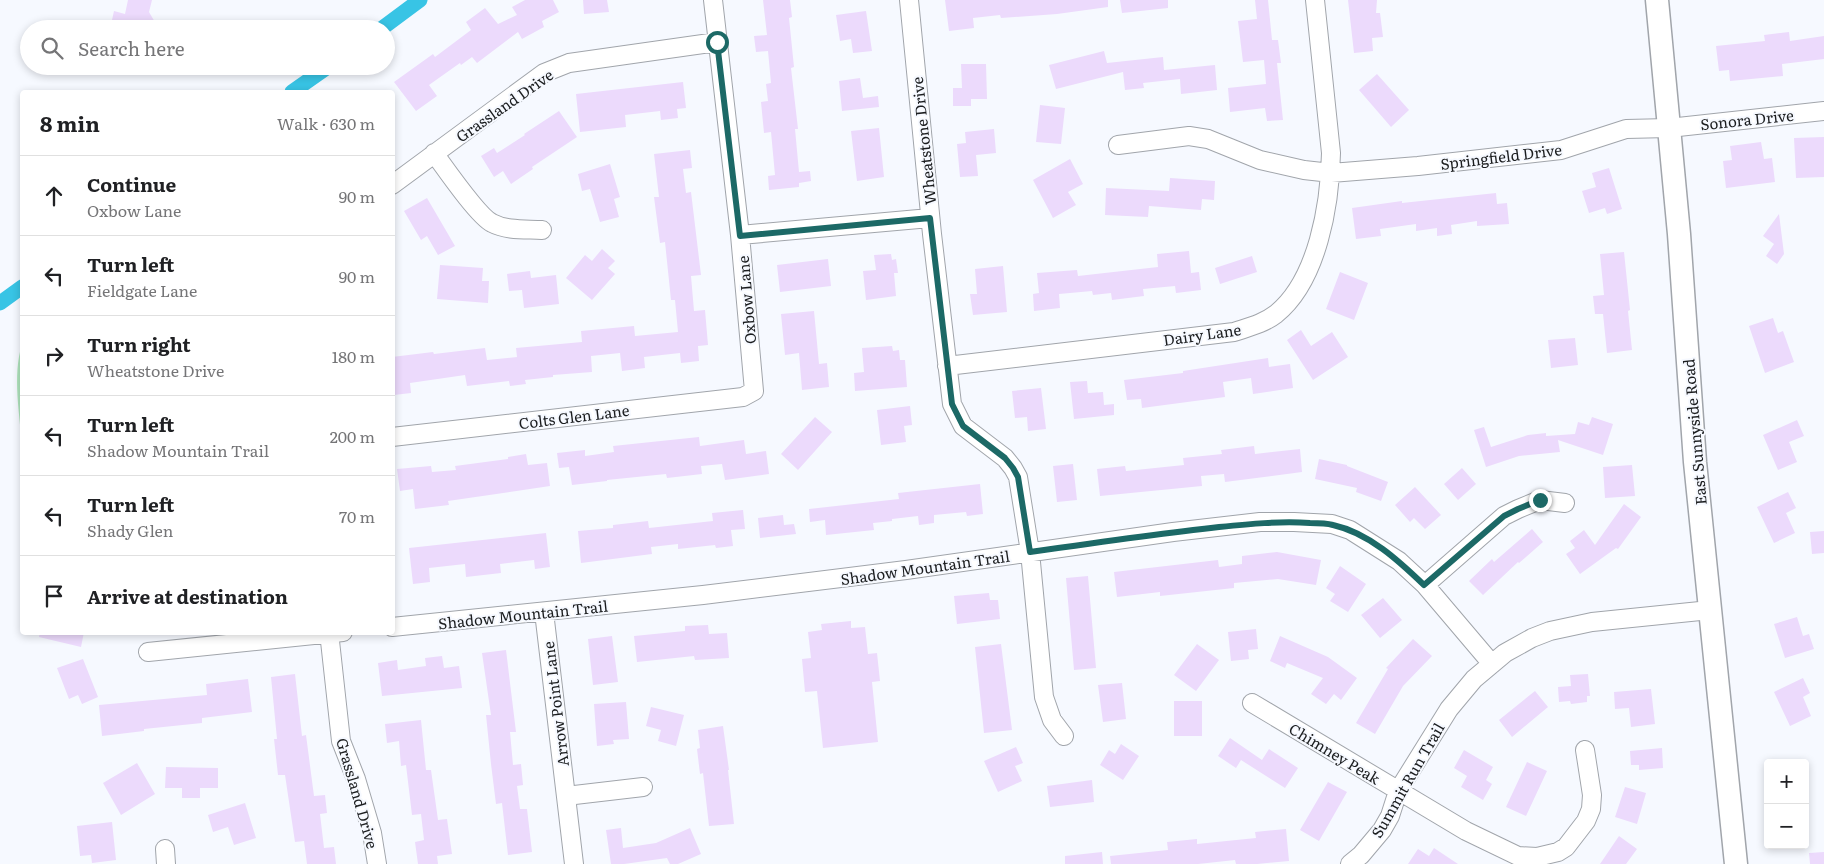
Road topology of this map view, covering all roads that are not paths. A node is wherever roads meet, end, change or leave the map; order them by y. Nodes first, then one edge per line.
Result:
1 (713, 0) edge
2 (908, 0) edge
3 (1315, 0) edge
4 (1657, 0) edge
5 (717, 42) junction
6 (1824, 111) edge
7 (1669, 128) junction
8 (1118, 144) dead end
9 (434, 154) junction
10 (1330, 173) junction
11 (395, 184) edge
12 (930, 218) junction
13 (542, 230) dead end
14 (740, 236) junction
15 (947, 366) junction
16 (754, 391) joint
17 (395, 436) edge
18 (1565, 503) dead end
19 (1030, 552) junction
20 (1424, 585) junction
21 (1710, 610) junction
22 (544, 612) junction
23 (395, 627) edge
24 (314, 635) edge
25 (334, 635) edge
26 (148, 652) dead end
27 (1492, 664) junction
28 (1252, 703) dead end
29 (1064, 736) dead end
30 (1585, 750) dead end
31 (643, 787) dead end
32 (1398, 791) junction
33 (566, 796) junction
34 (377, 864) edge
35 (574, 864) edge
36 (1350, 864) edge
37 (1736, 864) edge

1 - 5 street, Oxbow Lane
2 - 12 street, Wheatstone Drive
3 - 10 street, Dairy Lane
4 - 7 main road, East Sunnyside Road
5 - 9 street, Grassland Drive
5 - 14 street, Oxbow Lane
6 - 7 street, Sonora Drive
7 - 10 street, Springfield Drive
7 - 21 main road, East Sunnyside Road
8 - 10 street, Springfield Drive
9 - 11 street, Grassland Drive
9 - 13 street
10 - 15 street, Dairy Lane
12 - 14 street
12 - 15 street, Wheatstone Drive
14 - 16 street, Oxbow Lane
15 - 19 street, Wheatstone Drive
16 - 17 street, Colts Glen Lane
18 - 20 street
19 - 20 street, Shadow Mountain Trail
19 - 22 street, Shadow Mountain Trail
19 - 29 street, Wheatstone Drive
20 - 27 street, Shadow Mountain Trail
21 - 27 street, Summit Run Trail
21 - 37 main road, East Sunnyside Road
22 - 23 street, Shadow Mountain Trail
22 - 33 street, Arrow Point Lane
24 - 26 street
25 - 34 street, Grassland Drive
27 - 32 street, Summit Run Trail
28 - 32 street, Chimney Peak
30 - 32 street, Chimney Peak
31 - 33 street
32 - 36 street, Summit Run Trail
33 - 35 street, Arrow Point Lane

